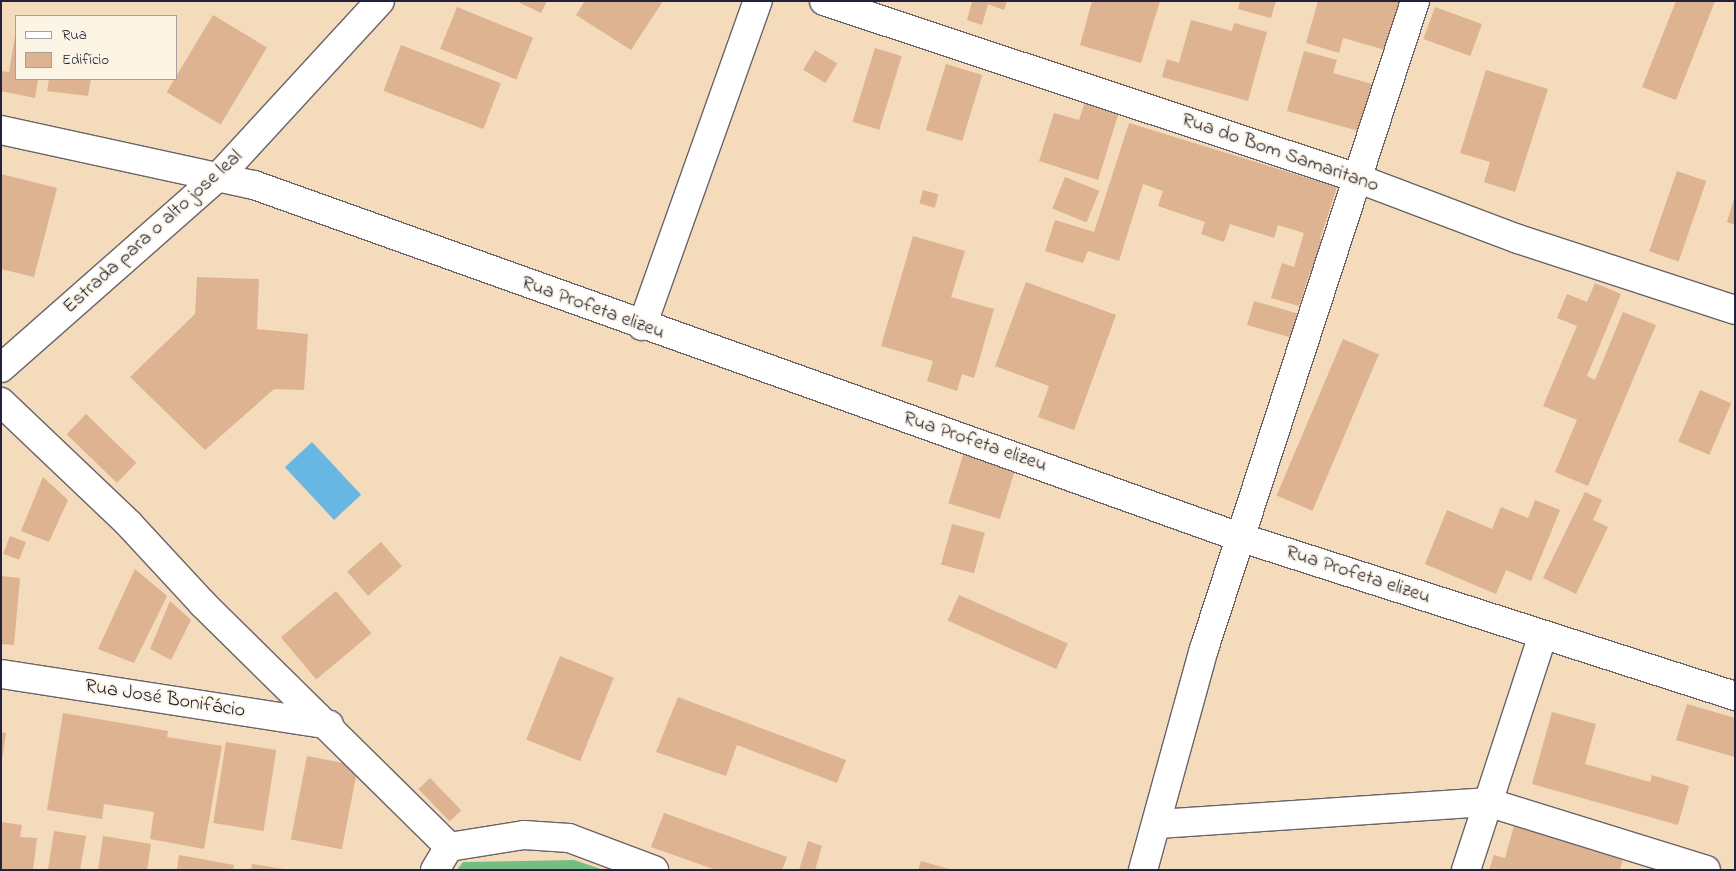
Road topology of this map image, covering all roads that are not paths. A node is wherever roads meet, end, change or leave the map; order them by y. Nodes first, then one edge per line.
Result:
1 (380, 1) edge
2 (758, 1) edge
3 (824, 1) edge
4 (1415, 1) edge
5 (1, 130) edge
6 (220, 175) junction
7 (1354, 177) junction
8 (1735, 310) edge
9 (642, 326) junction
10 (1, 368) edge
11 (1, 402) edge
12 (1239, 537) junction
13 (1543, 635) junction
14 (1, 674) edge
15 (1735, 696) edge
16 (329, 724) junction
17 (1488, 802) junction
18 (1157, 824) junction
19 (442, 858) edge
20 (654, 870) edge
21 (1143, 870) edge
22 (1466, 870) edge
23 (1706, 870) edge

1 - 6 street, Estrada para o alto jose leal
2 - 9 street
3 - 7 street, Rua do Bom Samaritano
4 - 7 street
5 - 6 street, Rua Profeta elizeu
6 - 9 street, Rua Profeta elizeu
6 - 10 street, Estrada para o alto jose leal
7 - 8 street, Rua do Bom Samaritano
7 - 12 street
9 - 12 street, Rua Profeta elizeu
11 - 16 street
12 - 13 street, Rua Profeta elizeu
12 - 18 street
13 - 15 street, Rua Profeta elizeu
13 - 17 street
14 - 16 street, Rua José Bonifácio
16 - 19 street
17 - 18 street
17 - 22 street
17 - 23 street
18 - 21 street
19 - 20 street

